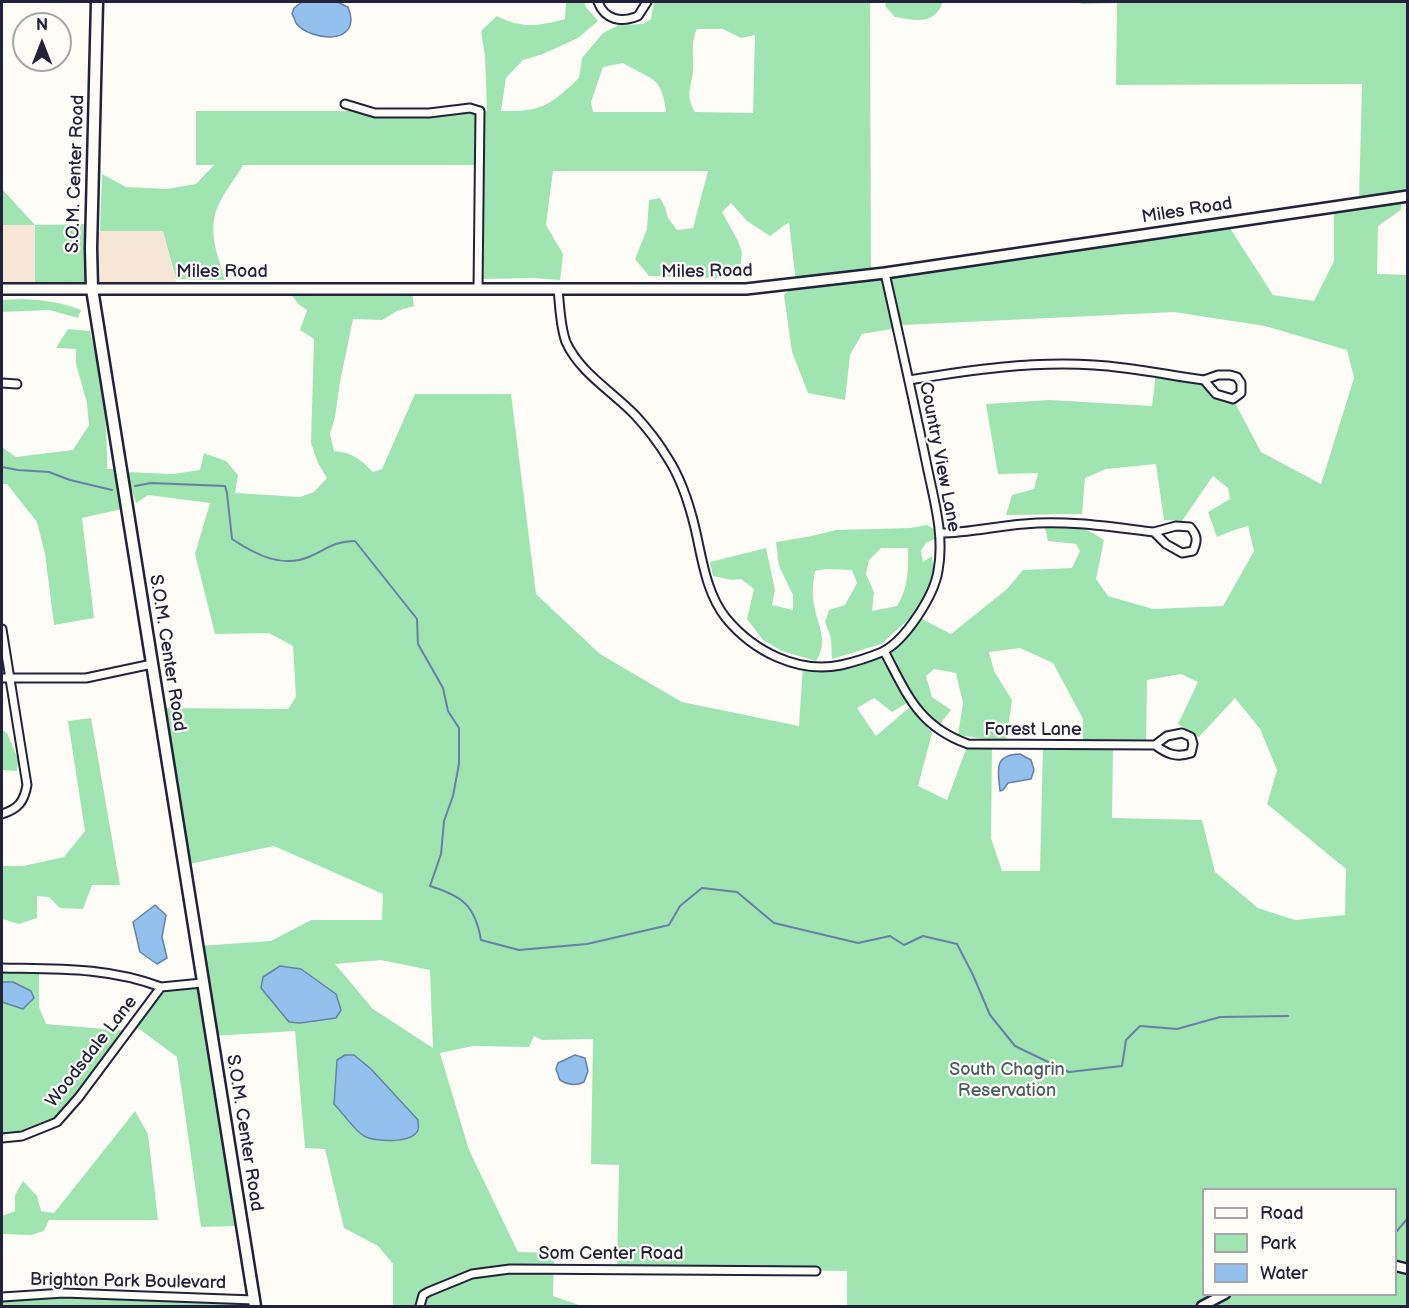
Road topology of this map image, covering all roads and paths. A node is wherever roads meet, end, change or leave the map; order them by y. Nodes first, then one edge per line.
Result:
1 (97, 2) edge
2 (598, 2) edge
3 (646, 2) edge
4 (345, 104) dead end
5 (1407, 196) edge
6 (885, 273) junction
7 (2, 289) edge
8 (92, 289) junction
9 (478, 289) junction
10 (558, 290) junction
11 (909, 380) junction
12 (1204, 380) junction
13 (2, 383) edge
14 (17, 384) dead end
15 (1154, 532) junction
16 (940, 533) junction
17 (2, 629) edge
18 (884, 651) junction
19 (153, 664) junction
20 (5, 678) edge
21 (1155, 745) junction
22 (2, 814) edge
23 (2, 968) edge
24 (202, 983) junction
25 (161, 987) junction
26 (2, 1138) edge
27 (816, 1270) dead end
28 (1221, 1296) edge
29 (2, 1297) edge
30 (254, 1303) edge
31 (420, 1306) edge
32 (1202, 1306) edge

1 - 8 main road, S.O.M. Center Road
2 - 3 street
4 - 9 street
5 - 6 main road, Miles Road
6 - 10 main road, Miles Road
6 - 11 street, Country View Lane
7 - 8 main road, Miles Road
8 - 9 main road, Miles Road
8 - 19 main road, S.O.M. Center Road
9 - 10 main road, Miles Road
10 - 18 street, Country View Lane
11 - 12 street
11 - 16 street, Country View Lane
12 - 12 street
13 - 14 street
15 - 15 street
15 - 16 street
16 - 18 street, Country View Lane
17 - 20 street
18 - 21 street, Forest Lane
19 - 20 street
19 - 24 main road, S.O.M. Center Road
20 - 22 street
21 - 21 street, Forest Lane
23 - 25 street
24 - 25 street, Woodsdale Lane
24 - 30 main road, S.O.M. Center Road
25 - 26 street, Woodsdale Lane
27 - 31 street, Som Center Road
28 - 32 street
29 - 30 street, Brighton Park Boulevard

